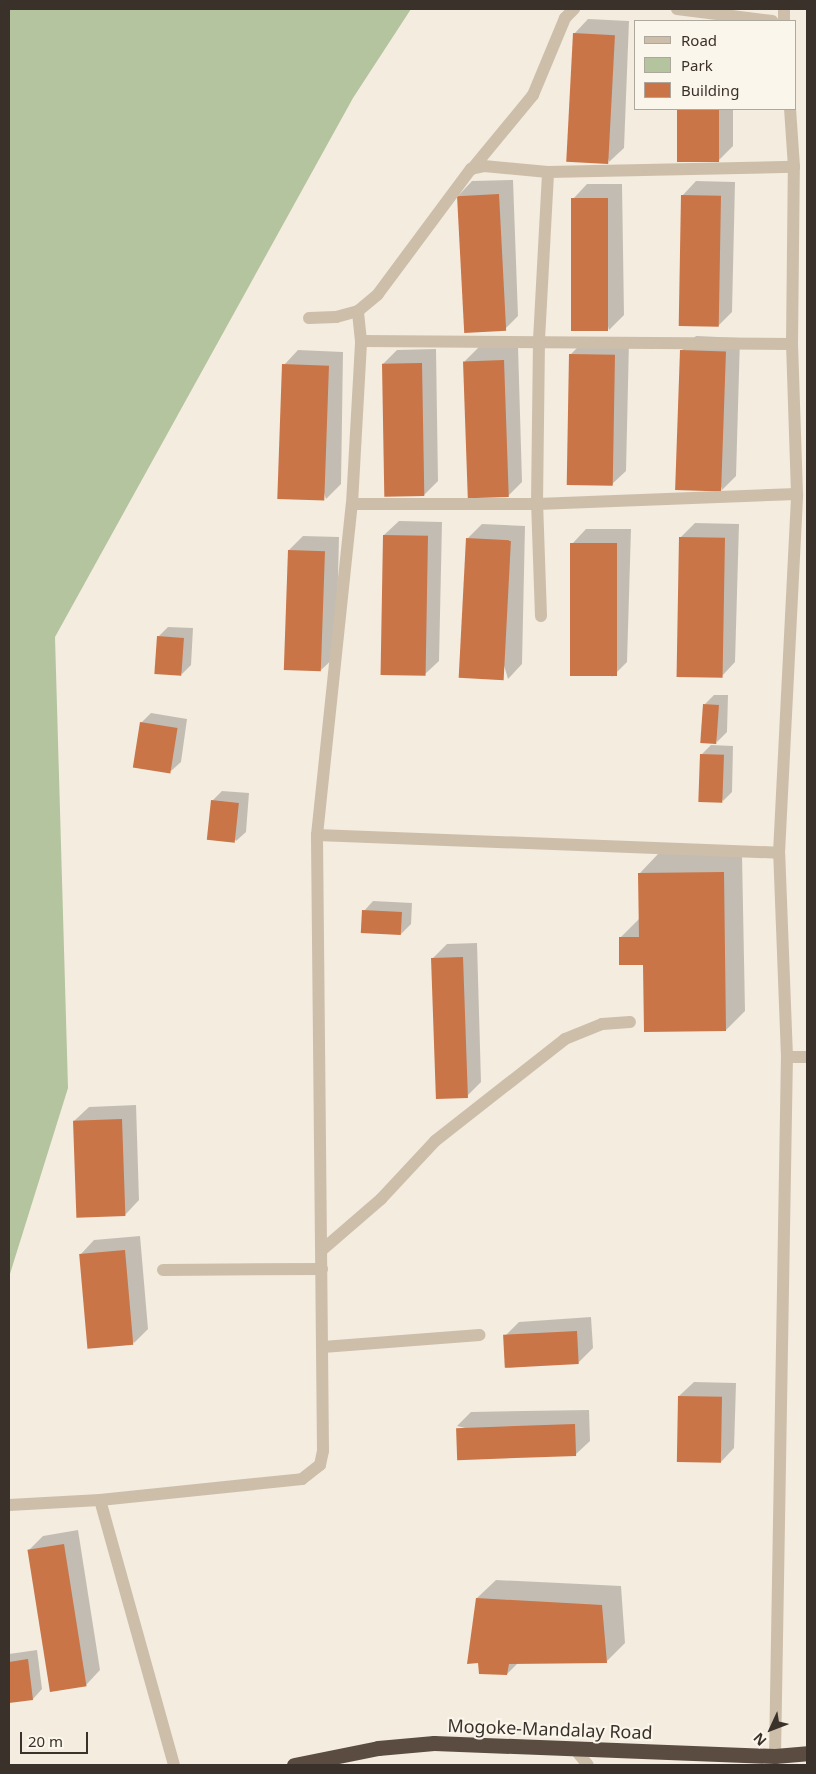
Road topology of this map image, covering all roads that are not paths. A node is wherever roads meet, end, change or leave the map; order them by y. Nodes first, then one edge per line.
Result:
1 (574, 9) edge
2 (677, 9) edge
3 (764, 20) edge
4 (790, 110) edge
5 (794, 167) junction
6 (471, 170) junction
7 (548, 172) junction
8 (358, 310) junction
9 (309, 318) dead end
10 (539, 340) junction
11 (361, 341) junction
12 (792, 344) junction
13 (797, 494) junction
14 (352, 504) junction
15 (537, 504) junction
16 (541, 616) dead end
17 (317, 835) junction
18 (779, 853) junction
19 (630, 1022) dead end
20 (787, 1057) junction
21 (807, 1057) edge
22 (322, 1250) junction
23 (322, 1269) junction
24 (163, 1270) dead end
25 (480, 1334) dead end
26 (323, 1347) junction
27 (100, 1500) junction
28 (9, 1505) edge
29 (574, 1748) junction
30 (807, 1753) edge
31 (775, 1756) junction
32 (174, 1765) edge
33 (294, 1765) edge
34 (588, 1765) edge

1 - 6 street
2 - 3 street
4 - 5 street
5 - 7 street
5 - 12 street
6 - 7 street
6 - 8 street
7 - 10 street
8 - 9 street
8 - 11 street
10 - 11 street
10 - 12 street
10 - 15 street
11 - 14 street
12 - 13 street
13 - 15 street
13 - 18 street
14 - 15 street
14 - 17 street
15 - 16 street
17 - 18 street
17 - 22 street
18 - 20 street
19 - 22 street
20 - 21 street
20 - 31 street
22 - 23 street
23 - 24 street
23 - 26 street
25 - 26 street
26 - 27 street
27 - 28 street
27 - 32 street
29 - 31 highway, Mogoke-Mandalay Road
29 - 33 highway, Mogoke-Mandalay Road
29 - 34 street
30 - 31 highway, Mogoke-Mandalay Road

